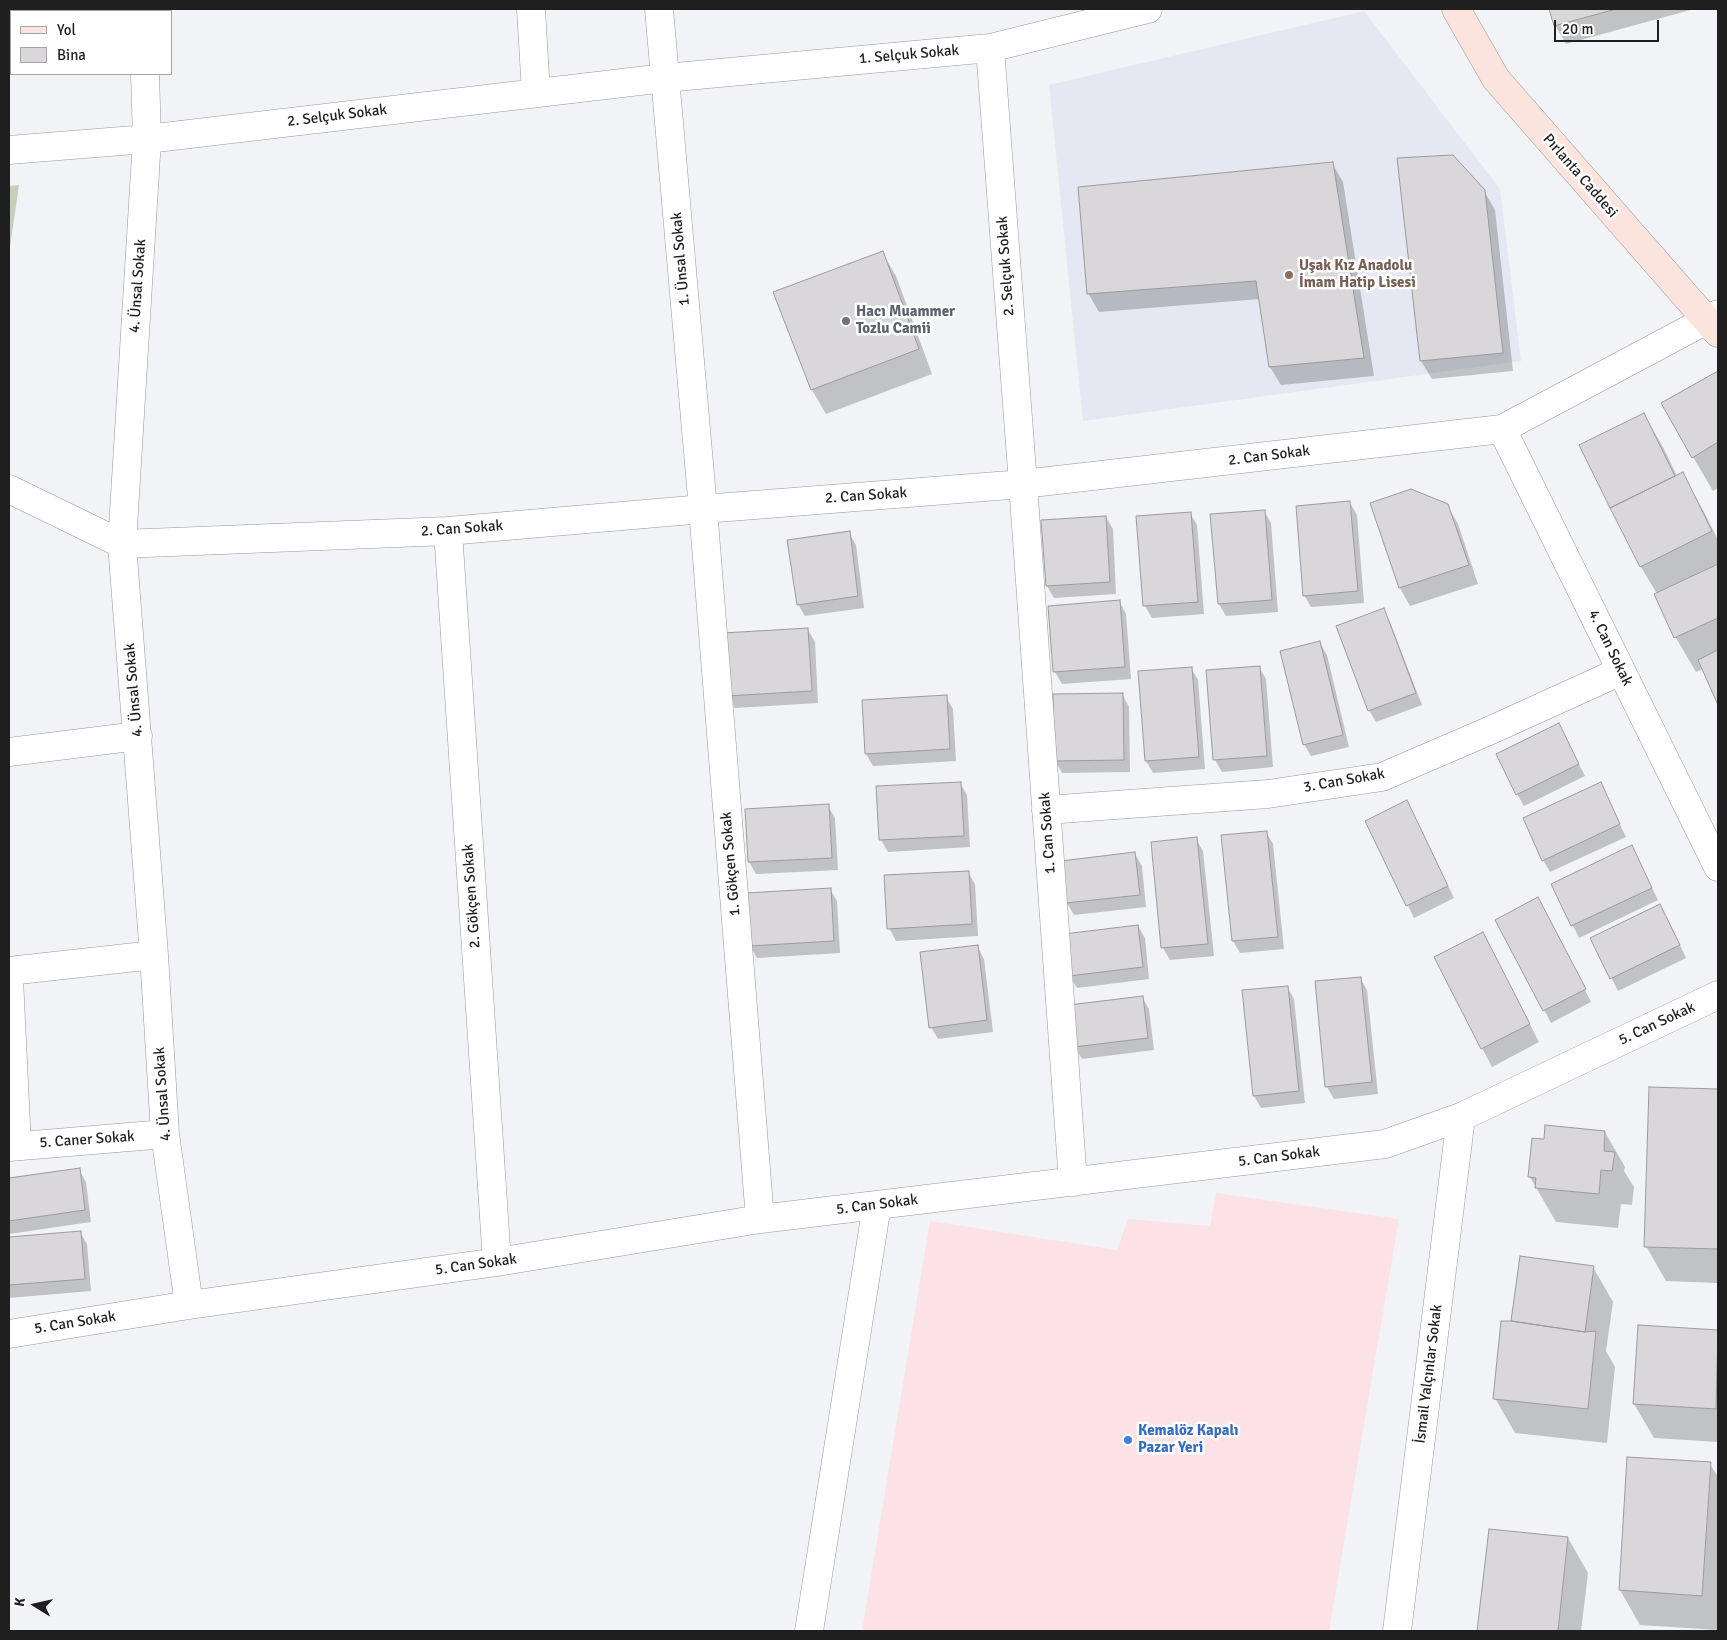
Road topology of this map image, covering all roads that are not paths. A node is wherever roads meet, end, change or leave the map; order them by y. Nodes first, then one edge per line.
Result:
1 (531, 9) edge
2 (659, 9) edge
3 (1148, 9) edge
4 (1456, 9) edge
5 (990, 48) junction
6 (145, 75) edge
7 (665, 78) junction
8 (536, 94) junction
9 (147, 138) junction
10 (9, 150) edge
11 (1714, 322) edge
12 (1502, 429) junction
13 (1023, 484) junction
14 (9, 489) edge
15 (703, 509) junction
16 (448, 531) junction
17 (122, 544) junction
18 (1621, 670) junction
19 (138, 736) junction
20 (9, 752) edge
21 (1046, 810) junction
22 (1718, 867) edge
23 (154, 955) junction
24 (9, 971) edge
25 (9, 979) edge
26 (1718, 995) edge
27 (1460, 1117) junction
28 (165, 1134) junction
29 (13, 1146) edge
30 (1072, 1182) junction
31 (877, 1204) junction
32 (760, 1219) junction
33 (497, 1262) junction
34 (189, 1305) junction
35 (9, 1334) edge
36 (809, 1631) edge
37 (1397, 1631) edge

1 - 8 street
2 - 7 street, 1. Ünsal Sokak
3 - 5 street, 1. Selçuk Sokak
4 - 11 street, Pırlanta Caddesi
5 - 7 street, 1. Selçuk Sokak
5 - 13 street, 2. Selçuk Sokak
6 - 9 street, 4. Ünsal Sokak
7 - 8 street, 2. Selçuk Sokak
7 - 15 street, 1. Ünsal Sokak
8 - 9 street, 2. Selçuk Sokak
9 - 10 street, 2. Selçuk Sokak
9 - 17 street, 4. Ünsal Sokak
11 - 12 street, 2. Can Sokak
12 - 13 street, 2. Can Sokak
12 - 18 street, 4. Can Sokak
13 - 15 street, 2. Can Sokak
13 - 21 street, 1. Can Sokak
14 - 17 street, 2. Can Sokak
15 - 16 street, 2. Can Sokak
15 - 32 street, 1. Gökçen Sokak
16 - 17 street, 2. Can Sokak
16 - 33 street, 2. Gökçen Sokak
17 - 19 street, 4. Ünsal Sokak
18 - 21 street, 3. Can Sokak
18 - 22 street, 4. Can Sokak
19 - 20 street
19 - 23 street, 4. Ünsal Sokak
21 - 30 street, 1. Can Sokak
23 - 24 street
23 - 28 street, 4. Ünsal Sokak
25 - 29 street
26 - 27 street, 5. Can Sokak
27 - 30 street, 5. Can Sokak
27 - 37 street, İsmail Yalçınlar Sokak
28 - 29 street, 5. Caner Sokak
28 - 34 street, 4. Ünsal Sokak
30 - 31 street, 5. Can Sokak
31 - 32 street, 5. Can Sokak
31 - 36 street
32 - 33 street, 5. Can Sokak
33 - 34 street, 5. Can Sokak
34 - 35 street, 5. Can Sokak

